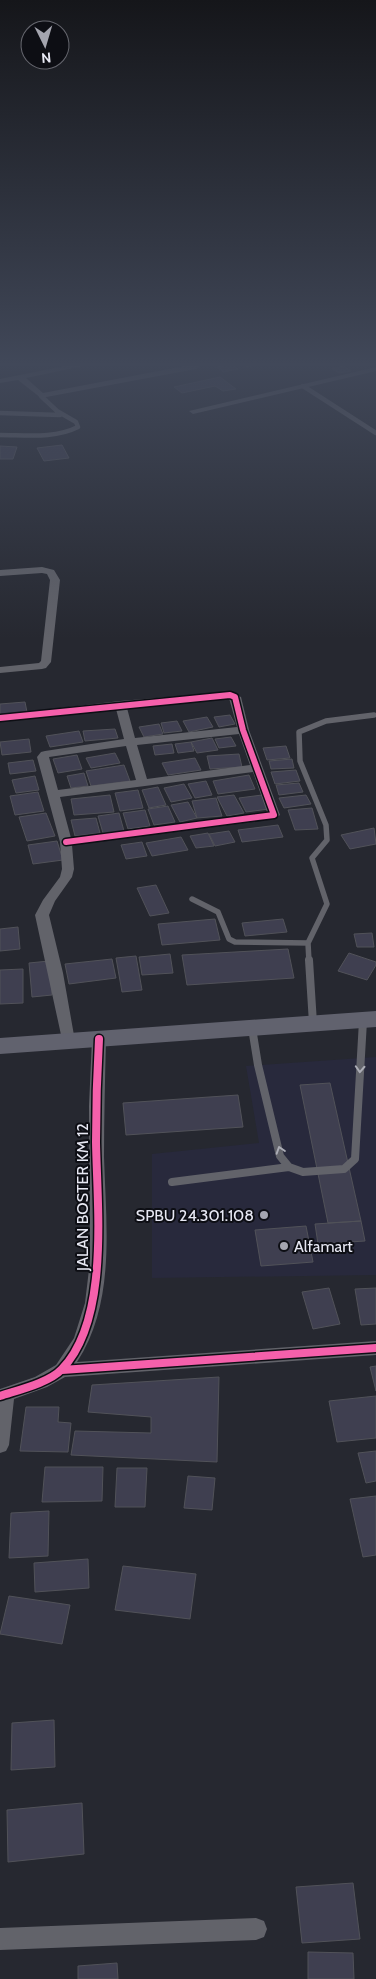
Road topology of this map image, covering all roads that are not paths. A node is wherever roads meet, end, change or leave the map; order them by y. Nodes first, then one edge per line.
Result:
1 (0, 573) edge
2 (0, 670) edge
3 (120, 704) junction
4 (374, 715) dead end
5 (0, 718) edge
6 (244, 730) junction
7 (130, 742) junction
8 (258, 768) junction
9 (142, 782) junction
10 (52, 794) junction
11 (66, 842) junction
12 (192, 899) dead end
13 (308, 943) junction
14 (370, 1020) edge
15 (313, 1024) junction
16 (252, 1028) junction
17 (99, 1039) junction
18 (68, 1041) junction
19 (0, 1046) edge
20 (289, 1166) junction
21 (172, 1182) dead end
22 (376, 1348) edge
23 (62, 1370) junction
24 (3, 1396) edge
25 (0, 1445) edge
26 (256, 1929) dead end
27 (0, 1939) edge

1 - 2 street
3 - 5 street
3 - 6 street
3 - 7 street
4 - 13 lane
6 - 7 street
6 - 8 street
7 - 9 street
7 - 10 street
8 - 9 street
8 - 11 street
9 - 10 street
10 - 11 street
11 - 18 street
12 - 13 lane
13 - 15 lane
14 - 15 highway
14 -> 20 lane
15 - 16 highway
16 - 17 highway
20 -> 16 lane
17 - 18 highway
17 - 23 street, JALAN BOSTER KM 12
18 - 19 highway
20 - 21 lane
22 - 23 street
23 - 24 street, JALAN BOSTER KM 12
24 - 25 street
26 - 27 street

